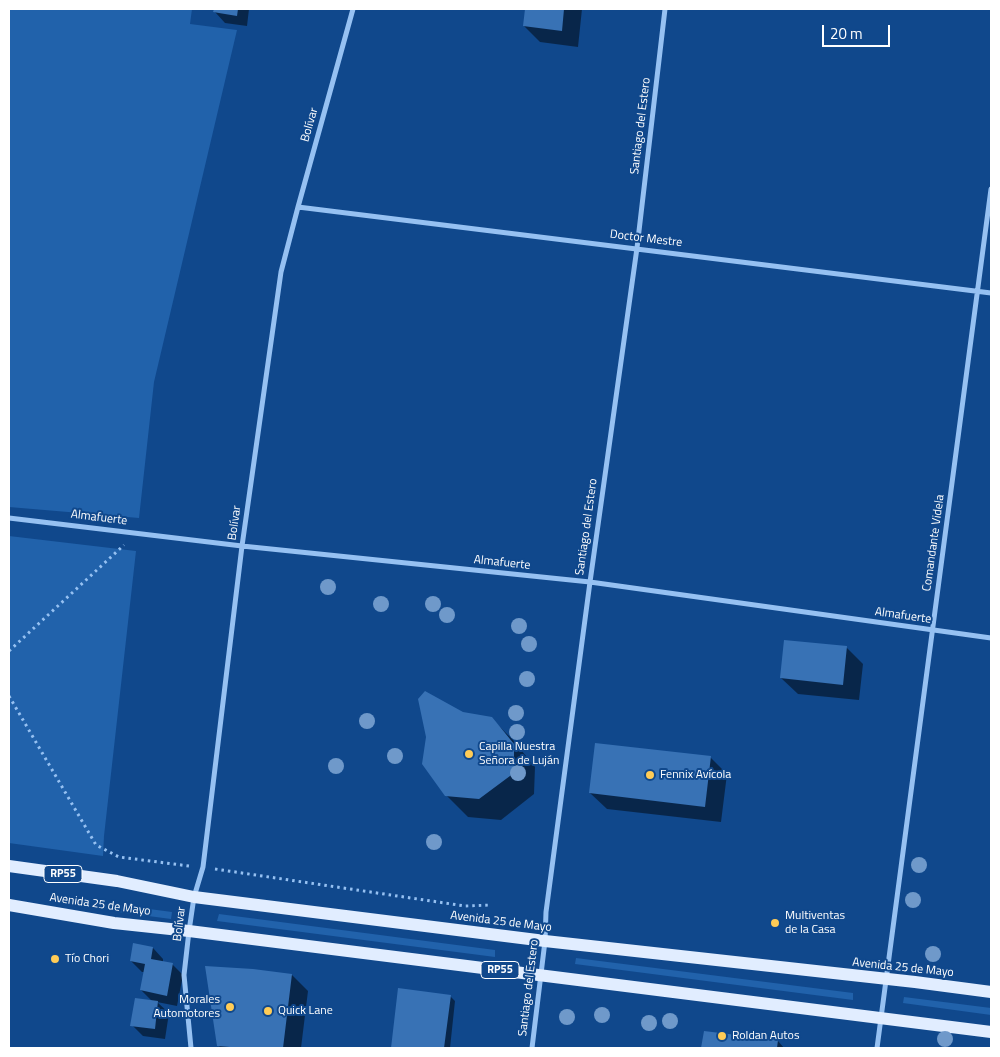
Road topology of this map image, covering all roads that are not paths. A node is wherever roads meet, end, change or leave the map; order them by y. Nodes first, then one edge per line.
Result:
1 (353, 9) edge
2 (665, 9) edge
3 (991, 189) edge
4 (298, 207) junction
5 (637, 248) junction
6 (977, 291) junction
7 (991, 293) edge
8 (9, 518) edge
9 (242, 546) junction
10 (590, 582) junction
11 (933, 630) junction
12 (991, 638) edge
13 (9, 866) edge
14 (194, 898) junction
15 (9, 905) edge
16 (189, 931) junction
17 (545, 941) junction
18 (541, 975) junction
19 (886, 980) junction
20 (991, 992) edge
21 (881, 1018) junction
22 (991, 1032) edge
23 (191, 1048) edge
24 (532, 1048) edge
25 (877, 1048) edge

1 - 4 street, Bolívar
2 - 5 street, Santiago del Estero
3 - 6 street, Comandante Videla
4 - 5 street, Doctor Mestre
4 - 9 street, Bolívar
5 - 6 street, Doctor Mestre
5 - 10 street, Santiago del Estero
6 - 7 street, Doctor Mestre
6 - 11 street, Comandante Videla
8 - 9 street, Almafuerte
9 - 10 street, Almafuerte
9 - 14 street, Bolívar
10 - 11 street, Almafuerte
10 - 17 street, Santiago del Estero
11 - 12 street, Almafuerte
11 - 19 street, Comandante Videla
13 - 14 main road, Avenida 25 de Mayo / RP55
14 - 16 street, Bolívar
14 - 17 main road, Avenida 25 de Mayo / RP55
15 - 16 main road, Avenida 25 de Mayo / RP55
16 - 18 main road, Avenida 25 de Mayo / RP55
16 - 23 street, Bolívar
17 - 18 street, Santiago del Estero
17 - 19 main road, Avenida 25 de Mayo / RP55
18 - 21 main road, Avenida 25 de Mayo / RP55
18 - 24 street, Santiago del Estero
19 - 20 main road, Avenida 25 de Mayo / RP55
19 - 21 street, Comandante Videla
21 - 22 main road, Avenida 25 de Mayo / RP55
21 - 25 street, Comandante Videla

